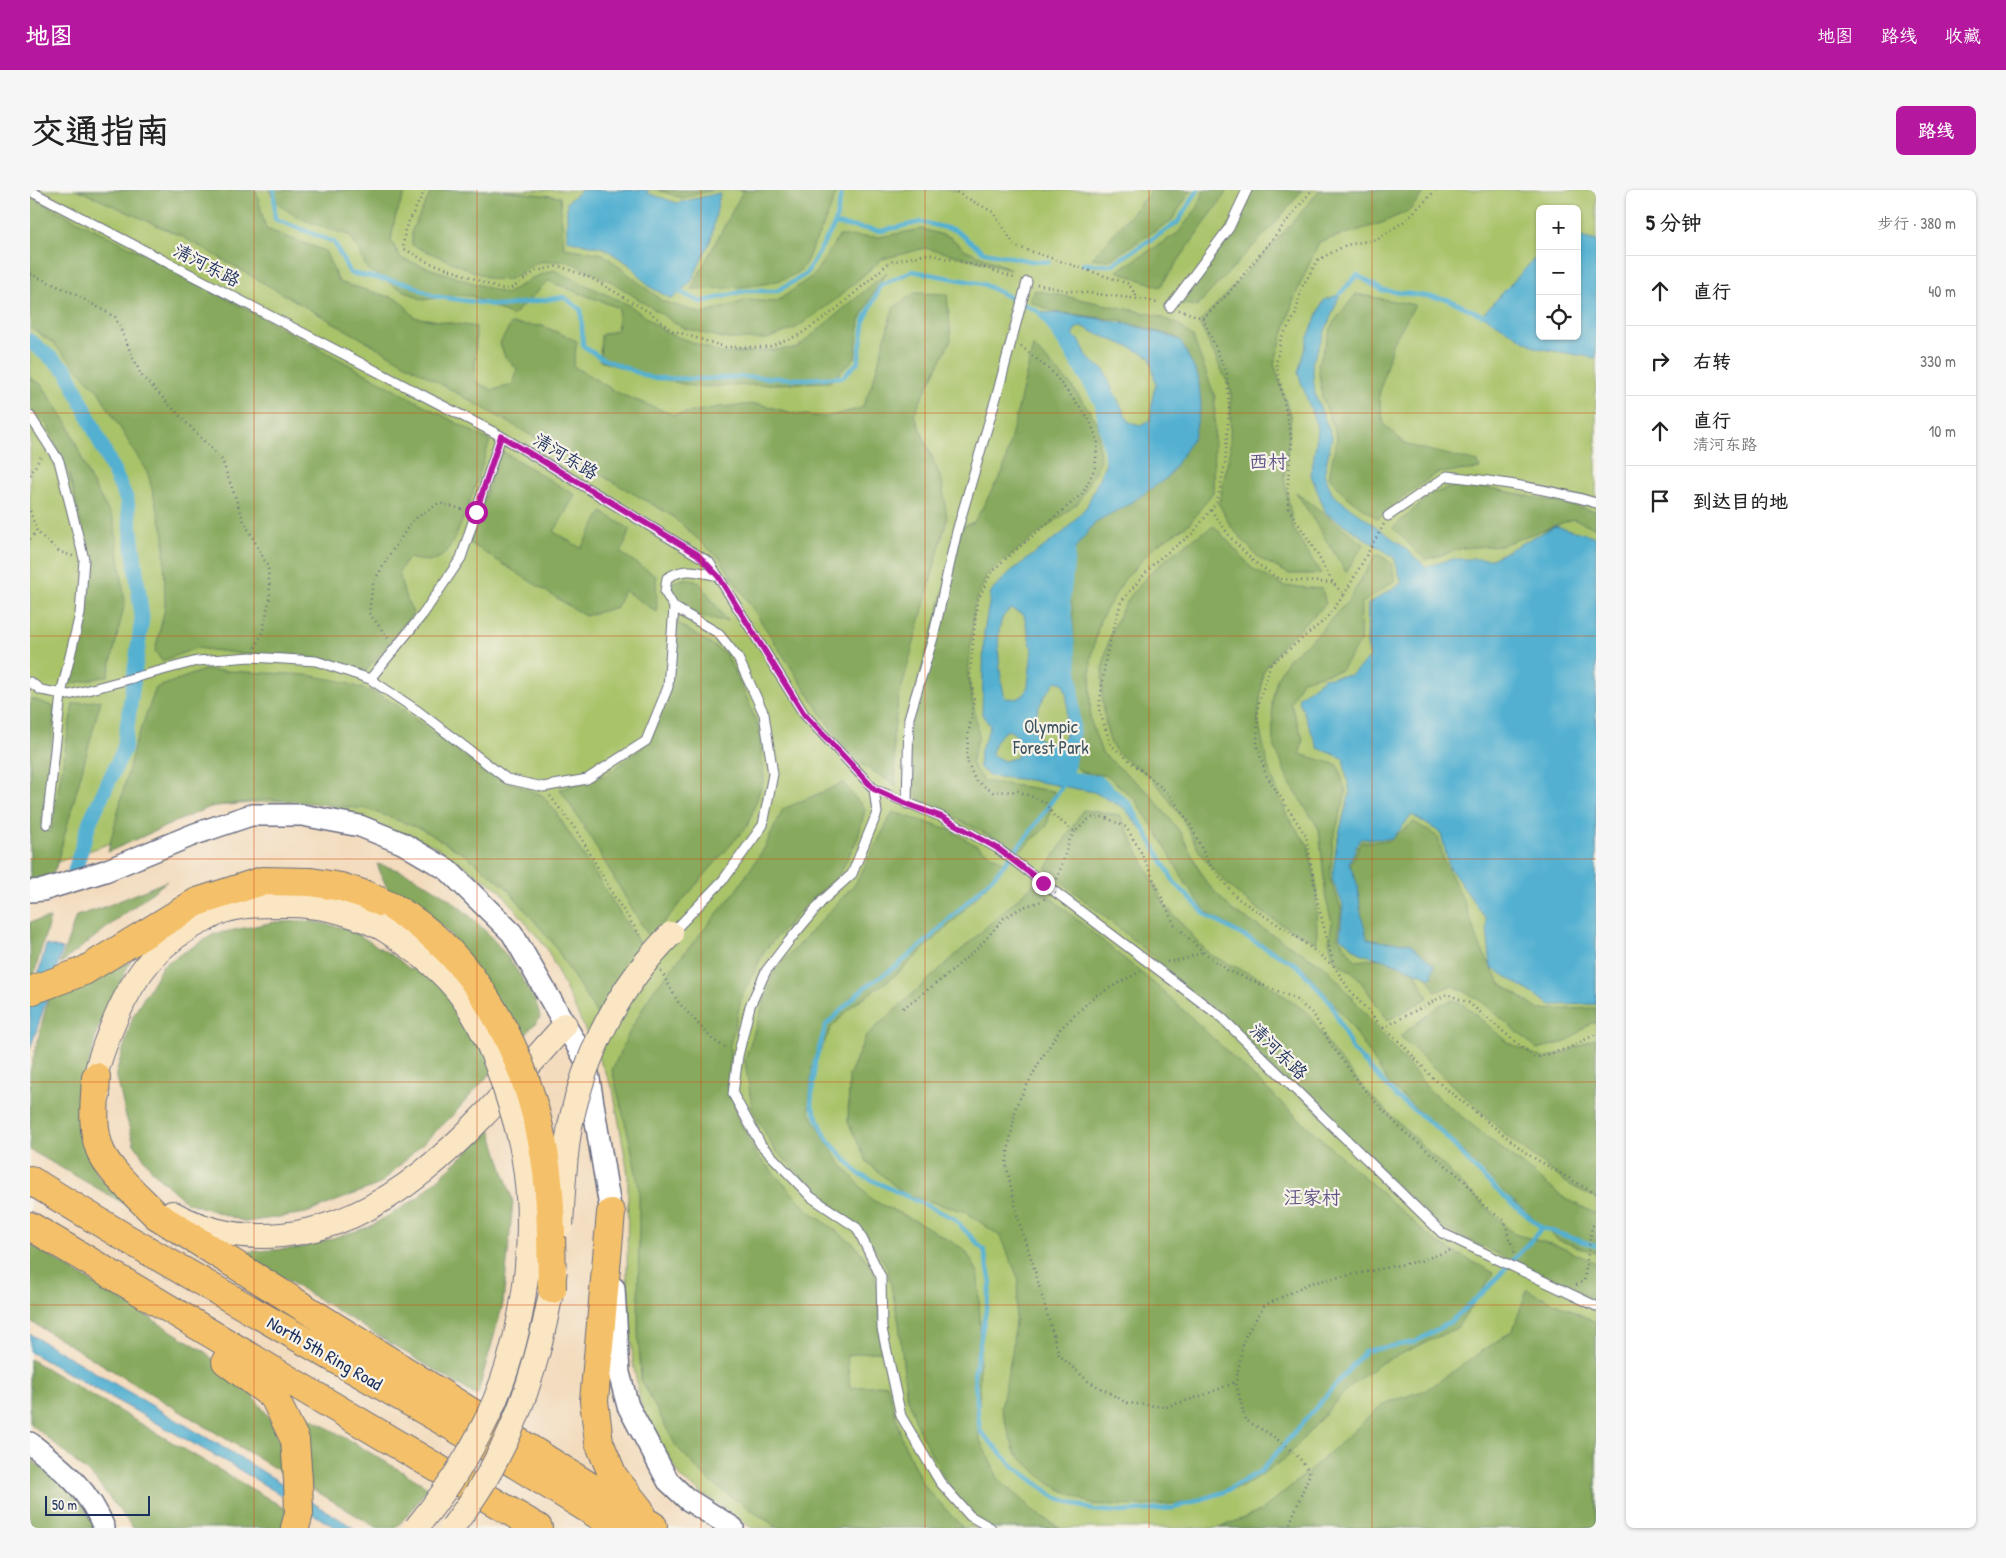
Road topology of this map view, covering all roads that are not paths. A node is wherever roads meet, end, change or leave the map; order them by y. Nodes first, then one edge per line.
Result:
1 (1247, 190) edge
2 (30, 191) edge
3 (1027, 282) road end
4 (1170, 307) dead end
5 (30, 416) edge
6 (501, 436) junction
7 (1596, 503) edge
8 (1388, 516) road end
9 (718, 576) junction
10 (674, 607) junction
11 (370, 679) junction
12 (30, 682) edge
13 (65, 695) junction
14 (874, 789) junction
15 (907, 804) junction
16 (46, 824) dead end
17 (30, 892) edge
18 (388, 918) junction
19 (671, 934) joint
20 (42, 987) edge
21 (565, 1024) junction
22 (96, 1077) junction
23 (30, 1180) edge
24 (611, 1213) junction
25 (30, 1226) edge
26 (131, 1286) junction
27 (552, 1289) junction
28 (1596, 1306) edge
29 (30, 1443) edge
30 (296, 1525) edge
31 (654, 1527) edge
32 (104, 1528) edge
33 (416, 1528) edge
34 (452, 1528) edge
35 (538, 1528) edge
36 (618, 1528) edge
37 (733, 1528) edge
38 (991, 1528) edge

1 - 4 lane
2 - 6 lane, 清河东路
3 - 15 lane
5 - 13 lane
6 - 9 lane, 清河东路
6 - 11 lane
7 - 8 lane
9 - 10 lane
9 - 14 lane, 清河东路
10 - 11 lane
10 - 19 lane
11 - 13 lane
12 - 13 lane
13 - 16 lane
14 - 15 lane, 清河东路
14 - 38 lane
15 - 28 lane, 清河东路
17 - 21 street
18 - 20 highway
18 - 22 main road
18 - 27 highway, bridge
18 - 33 main road, bridge
19 - 27 main road, bridge
21 - 22 main road
21 - 24 street
22 - 31 highway
23 - 36 highway, North 5th Ring Road
24 - 31 highway
24 - 37 street
25 - 26 highway
26 - 30 highway
26 - 35 highway
27 - 34 main road, bridge
29 - 32 street

